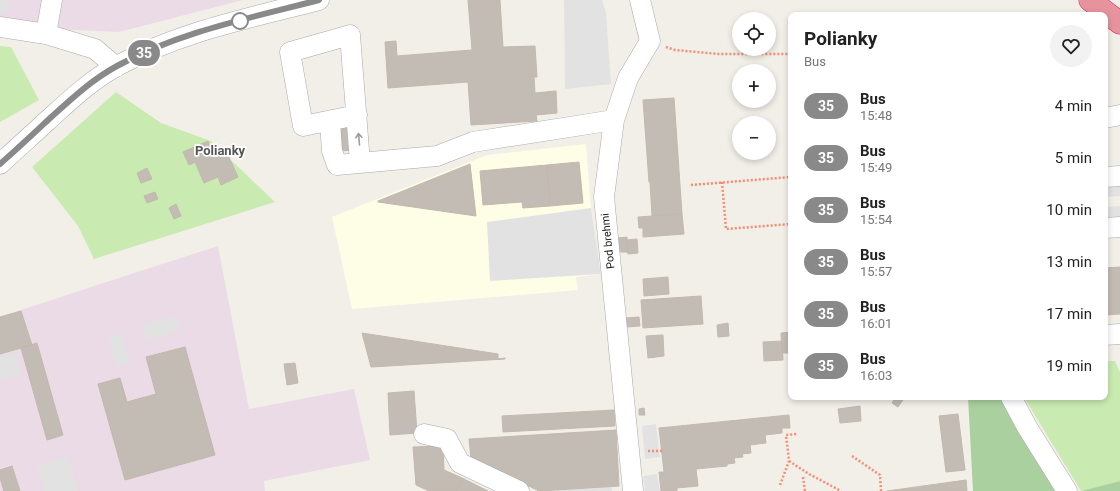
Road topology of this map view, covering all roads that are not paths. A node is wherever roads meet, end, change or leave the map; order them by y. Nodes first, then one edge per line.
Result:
1 (52, 0) edge
2 (319, 0) edge
3 (640, 0) edge
4 (1090, 0) edge
5 (1106, 12) edge
6 (1108, 14) edge
7 (1120, 23) edge
8 (0, 27) edge
9 (46, 34) junction
10 (116, 67) junction
11 (357, 115) junction
12 (1120, 115) edge
13 (1108, 117) edge
14 (614, 120) junction
15 (330, 121) junction
16 (360, 163) junction
17 (0, 164) edge
18 (1120, 176) edge
19 (1108, 177) edge
20 (1120, 227) edge
21 (1108, 228) edge
22 (1120, 334) edge
23 (1108, 335) edge
24 (1013, 400) edge
25 (424, 434) dead end
26 (519, 491) edge
27 (633, 491) edge
28 (1067, 491) edge

1 - 9 street
2 - 10 street
3 - 14 street, Pod brehmi
4 - 5 highway
6 - 7 highway
8 - 9 street
9 - 10 street
10 - 17 street
11 - 15 street
11 - 15 street
16 -> 11 street
12 - 13 street
14 - 16 street
14 - 27 street, Pod brehmi
15 - 16 street
18 - 19 street
20 - 21 street
22 - 23 street
24 - 28 street
25 - 26 street

